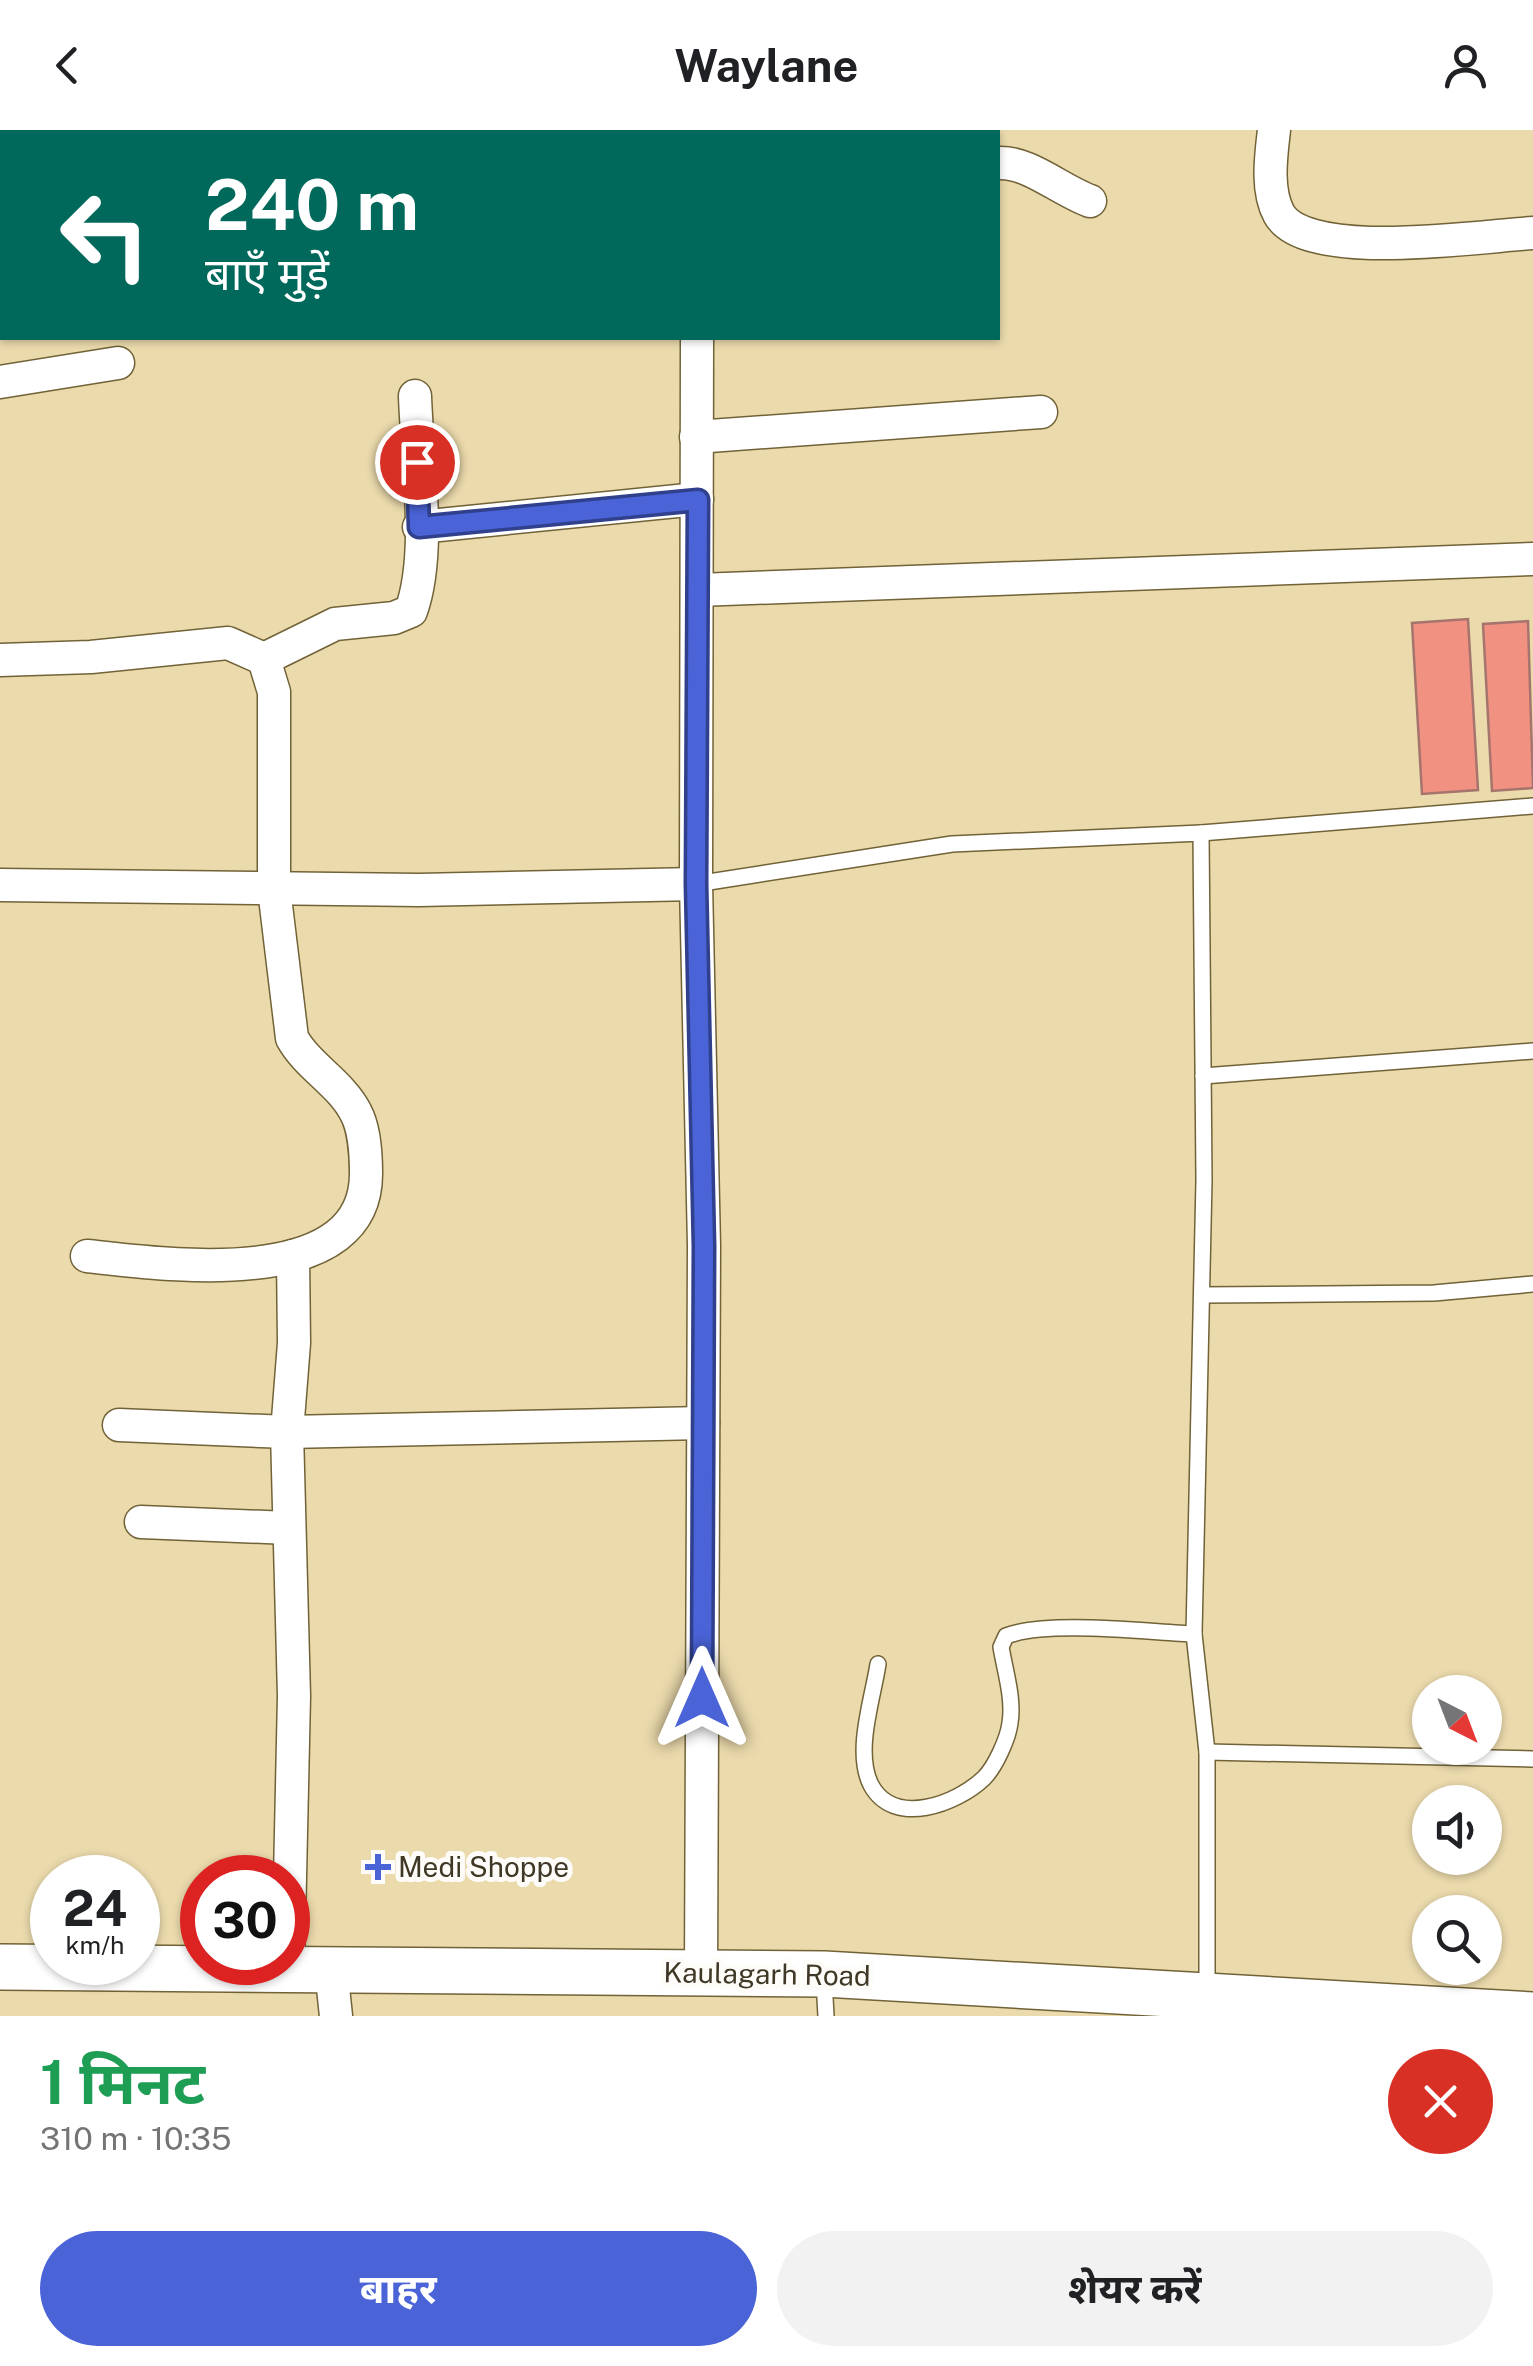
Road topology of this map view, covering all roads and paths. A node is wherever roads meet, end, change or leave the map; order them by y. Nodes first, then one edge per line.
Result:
1 (1274, 130) edge
2 (1000, 163) edge
3 (1090, 202) dead end
4 (1533, 233) edge
5 (697, 340) edge
6 (118, 364) dead end
7 (0, 382) edge
8 (415, 396) dead end
9 (1041, 412) dead end
10 (696, 437) junction
11 (698, 500) junction
12 (419, 527) junction
13 (1533, 559) edge
14 (698, 590) junction
15 (264, 659) junction
16 (0, 660) edge
17 (1533, 806) edge
18 (1201, 833) junction
19 (696, 884) junction
20 (0, 886) edge
21 (274, 889) junction
22 (1533, 1051) edge
23 (1203, 1076) junction
24 (87, 1256) dead end
25 (293, 1256) junction
26 (1533, 1284) edge
27 (1202, 1295) junction
28 (704, 1424) junction
29 (119, 1425) dead end
30 (286, 1432) junction
31 (141, 1522) dead end
32 (290, 1528) junction
33 (1194, 1634) junction
34 (878, 1664) dead end
35 (1208, 1752) junction
36 (1533, 1759) edge
37 (303, 1855) edge
38 (0, 1966) edge
39 (180, 1968) edge
40 (310, 1969) edge
41 (310, 1971) edge
42 (700, 1971) junction
43 (825, 1995) edge
44 (1206, 1996) junction
45 (1533, 2015) edge
46 (336, 2016) edge

1 - 4 street
2 - 3 street
5 - 10 street
6 - 7 street
8 - 12 street
9 - 10 street
10 - 11 street
11 - 12 street
11 - 14 street
12 - 15 street
13 - 14 street
14 - 19 street
15 - 16 street
15 - 21 street
17 - 18 lane
18 - 19 lane
18 - 23 lane
19 - 21 street
19 - 28 street
20 - 21 street
21 - 25 street
22 - 23 lane
23 - 27 lane
24 - 25 street
25 - 30 street
26 - 27 lane
27 - 33 lane
28 - 30 street
28 - 42 street
29 - 30 street
30 - 32 street
31 - 32 street
32 - 37 street
33 - 34 lane
33 - 35 lane
35 - 36 lane
35 - 44 lane
38 - 39 street, Kaulagarh Road
40 - 42 street, Kaulagarh Road
41 - 46 street
42 - 43 street, Kaulagarh Road
43 - 44 street, Kaulagarh Road
44 - 45 street, Kaulagarh Road

